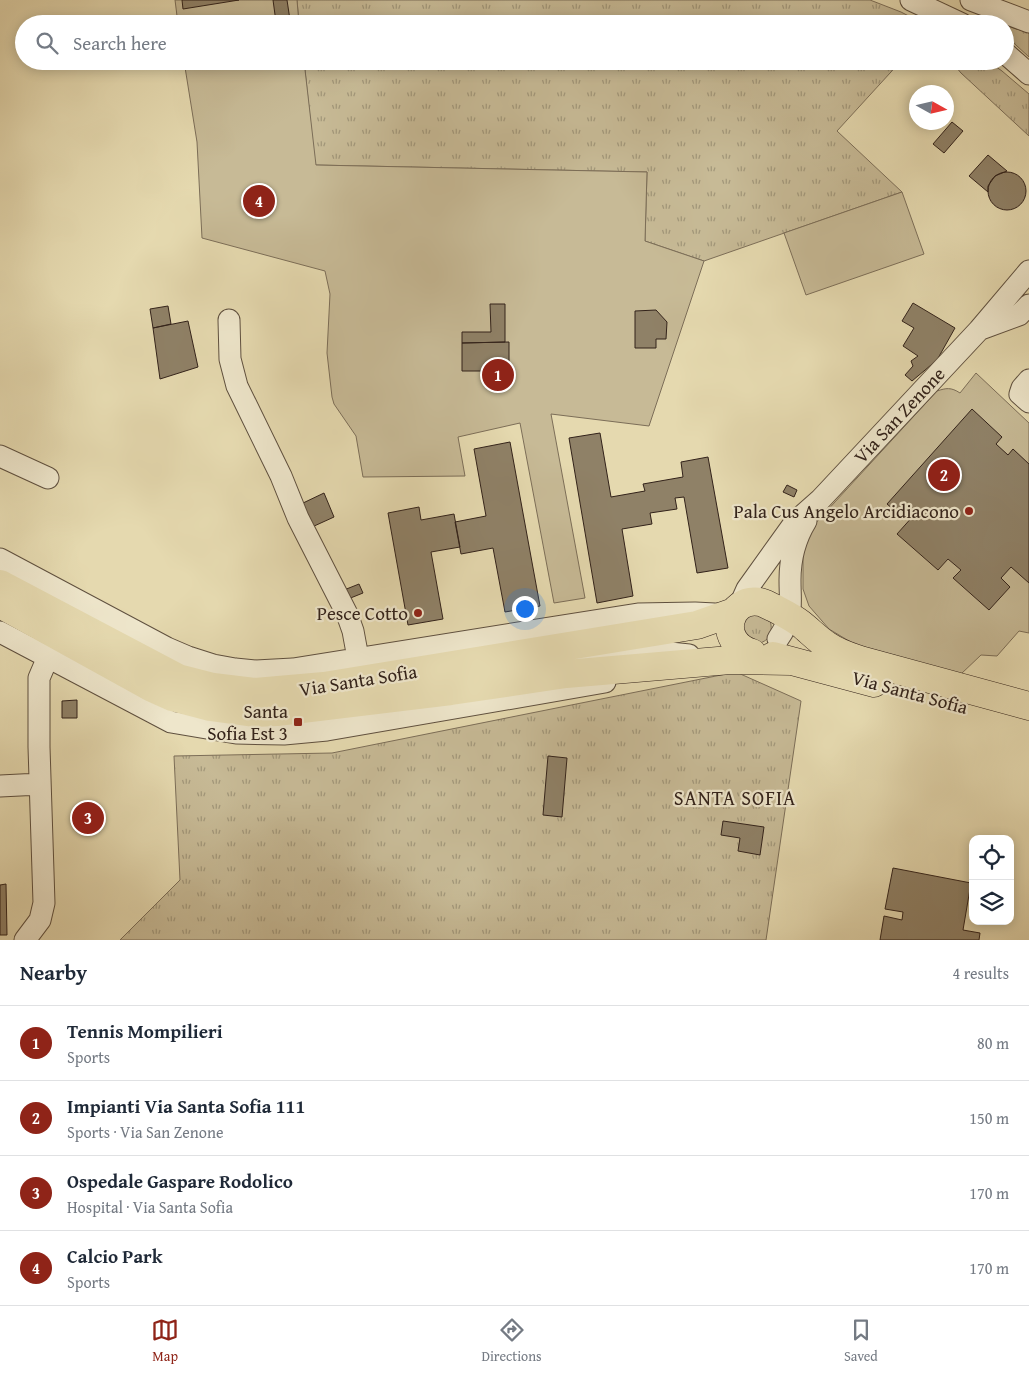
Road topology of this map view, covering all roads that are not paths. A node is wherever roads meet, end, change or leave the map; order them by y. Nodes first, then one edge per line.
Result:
1 (911, 0) edge
2 (972, 0) edge
3 (955, 13) edge
4 (1011, 15) edge
5 (1014, 16) edge
6 (1029, 22) edge
7 (1014, 61) edge
8 (1029, 74) edge
9 (1029, 271) edge
10 (1029, 280) edge
11 (1029, 305) edge
12 (229, 320) dead end
13 (979, 330) junction
14 (1029, 380) edge
15 (1029, 402) edge
16 (0, 456) edge
17 (48, 478) dead end
18 (820, 500) junction
19 (0, 559) edge
20 (0, 584) edge
21 (0, 594) edge
22 (0, 604) edge
23 (733, 611) junction
24 (0, 632) edge
25 (773, 635) junction
26 (358, 658) junction
27 (52, 659) junction
28 (676, 666) junction
29 (1029, 706) edge
30 (1029, 725) edge
31 (40, 784) junction
32 (0, 786) edge
33 (25, 940) edge
34 (38, 940) edge

1 - 3 street
2 - 4 street
5 - 6 street
7 - 8 street
9 - 13 street
10 - 13 street
11 - 13 street
12 - 26 street
13 - 18 street, Via San Zenone
14 - 15 street
16 - 17 street
18 - 23 street
18 - 25 street
19 - 26 street
20 - 23 main road, Via Santa Sofia
21 - 25 street
22 - 28 main road, Via Santa Sofia
23 - 25 main road, Via Santa Sofia
23 - 25 main road
23 - 26 street
24 - 27 street
25 - 28 main road, Via Santa Sofia
25 - 29 main road, Via Santa Sofia
25 - 30 main road, Via Santa Sofia
27 - 28 street
27 - 31 street
27 - 34 street
31 - 32 street
31 - 33 street

